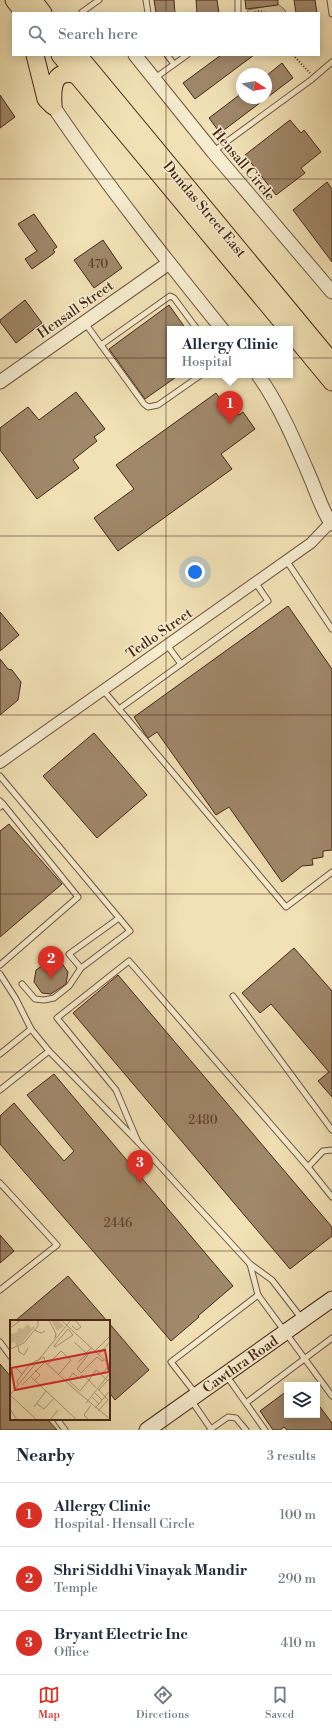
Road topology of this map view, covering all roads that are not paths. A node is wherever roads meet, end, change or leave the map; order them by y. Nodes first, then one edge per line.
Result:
1 (32, 0) edge
2 (99, 0) edge
3 (146, 0) edge
4 (238, 0) edge
5 (330, 0) edge
6 (42, 12) edge
7 (82, 12) edge
8 (148, 12) edge
9 (238, 12) edge
10 (332, 14) edge
11 (35, 56) edge
12 (61, 56) edge
13 (79, 56) edge
14 (135, 56) edge
15 (168, 56) edge
16 (186, 56) edge
17 (332, 62) edge
18 (174, 64) junction
19 (77, 75) junction
20 (154, 79) junction
21 (53, 106) junction
22 (213, 152) junction
23 (168, 263) junction
24 (332, 292) edge
25 (84, 322) junction
26 (195, 326) edge
27 (220, 326) edge
28 (286, 326) edge
29 (293, 336) edge
30 (101, 346) junction
31 (332, 362) edge
32 (197, 378) edge
33 (260, 378) edge
34 (0, 382) edge
35 (332, 382) edge
36 (331, 523) edge
37 (286, 560) junction
38 (254, 582) junction
39 (332, 629) edge
40 (167, 645) junction
41 (181, 664) junction
42 (103, 690) junction
43 (119, 709) junction
44 (0, 763) edge
45 (0, 776) edge
46 (1, 804) edge
47 (332, 872) edge
48 (119, 918) junction
49 (0, 965) edge
50 (81, 968) junction
51 (0, 974) edge
52 (22, 984) dead end
53 (233, 996) dead end
54 (31, 1029) junction
55 (49, 1051) junction
56 (0, 1054) edge
57 (0, 1090) edge
58 (332, 1130) edge
59 (138, 1142) junction
60 (332, 1150) edge
61 (308, 1167) junction
62 (0, 1183) edge
63 (332, 1197) edge
64 (250, 1264) junction
65 (0, 1290) edge
66 (258, 1295) junction
67 (332, 1299) edge
68 (302, 1320) junction
69 (285, 1332) junction
70 (332, 1338) edge
71 (0, 1342) edge
72 (10, 1356) edge
73 (304, 1358) junction
74 (226, 1374) junction
75 (332, 1396) edge
76 (193, 1397) junction
77 (246, 1403) junction
78 (58, 1420) edge
79 (210, 1429) edge
80 (65, 1430) edge
81 (147, 1430) edge
82 (246, 1430) edge
83 (265, 1430) edge

1 - 6 main road
2 - 7 lane
3 - 8 lane
4 - 9 lane
5 - 10 lane
11 - 21 main road
12 - 19 main road, Dundas Street East
13 - 31 main road, Dundas Street East
14 - 20 street, Hensall Circle
15 - 18 lane
16 - 18 lane
17 - 22 lane
18 - 20 lane
19 - 21 main road
19 - 28 main road, Dundas Street East
20 - 22 street, Hensall Circle
21 - 23 street
22 - 24 street, Hensall Circle
23 - 25 street, Hensall Street
23 - 27 street
25 - 30 lane
25 - 34 street, Hensall Street
26 - 30 lane
29 - 35 main road
30 - 32 lane
33 - 36 street
36 - 37 street, Tedlo Street
37 - 38 street, Tedlo Street
37 - 39 lane
38 - 40 street, Tedlo Street
38 - 41 lane
40 - 41 lane
40 - 42 street, Tedlo Street
41 - 43 lane
42 - 43 lane
42 - 44 street, Tedlo Street
43 - 47 lane
45 - 48 lane
46 - 49 lane
48 - 50 lane
48 - 50 lane
50 - 52 lane
51 - 54 lane
53 - 58 lane
54 - 55 lane
54 - 56 lane
55 - 57 lane
55 - 59 lane
59 - 61 lane
59 - 64 lane
60 - 61 lane
61 - 63 lane
62 - 65 lane
64 - 66 lane
64 - 68 lane
66 - 69 lane
66 - 76 lane
67 - 68 main road, Cawthra Road
68 - 69 main road, Cawthra Road
69 - 73 lane
69 - 74 main road, Cawthra Road
70 - 73 lane
71 - 72 lane
73 - 75 lane
73 - 77 lane
74 - 76 main road, Cawthra Road
74 - 77 lane
76 - 79 lane
76 - 81 main road, Cawthra Road
77 - 83 lane
78 - 80 lane
79 - 82 lane

